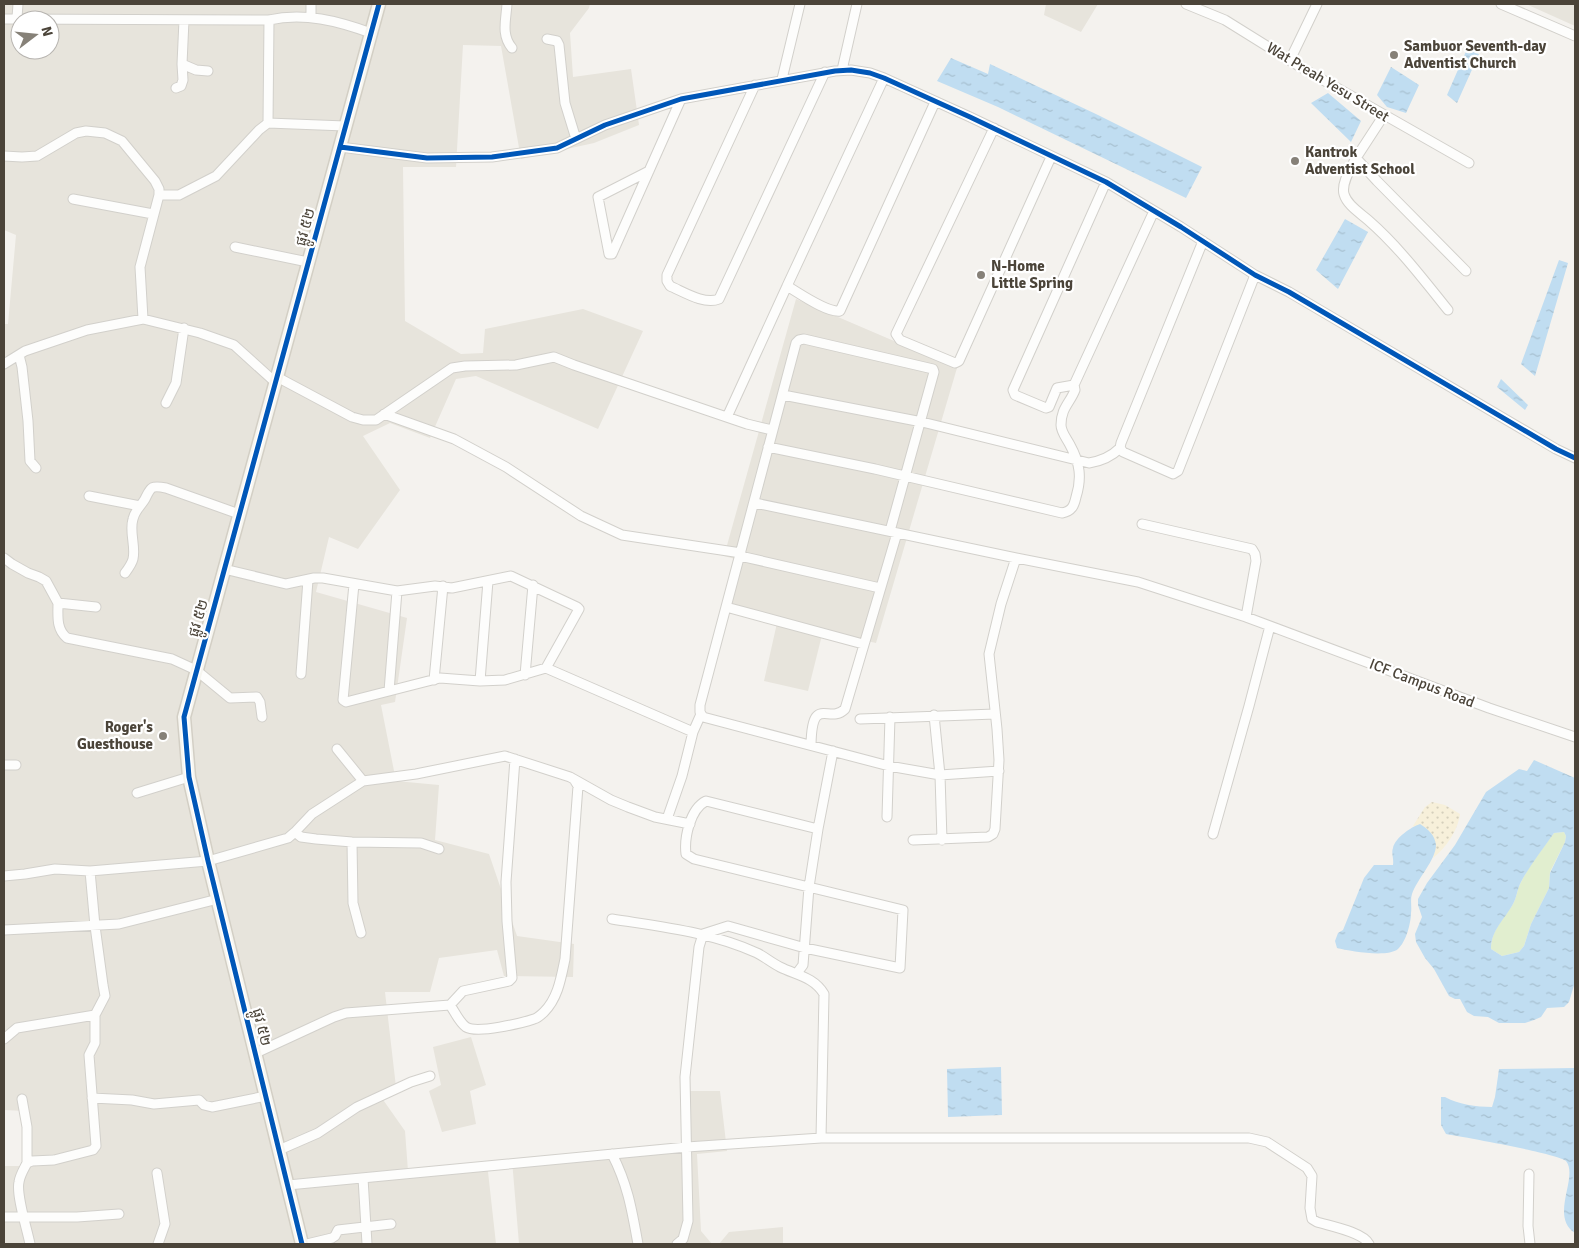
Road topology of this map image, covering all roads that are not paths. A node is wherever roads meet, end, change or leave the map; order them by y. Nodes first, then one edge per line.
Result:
1 (311, 4) edge
2 (379, 4) edge
3 (507, 4) edge
4 (800, 4) edge
5 (857, 4) edge
6 (1186, 4) edge
7 (1317, 4) edge
8 (1501, 4) edge
9 (311, 17) junction
10 (60, 19) edge
11 (184, 20) junction
12 (269, 20) junction
13 (371, 33) junction
14 (1575, 36) edge
15 (547, 39) dead end
16 (512, 48) dead end
17 (1290, 60) junction
18 (182, 64) junction
19 (842, 70) junction
20 (208, 72) dead end
21 (825, 72) junction
22 (884, 78) junction
23 (782, 79) junction
24 (755, 86) junction
25 (176, 88) dead end
26 (681, 99) junction
27 (936, 102) junction
28 (1384, 116) junction
29 (268, 123) junction
30 (345, 126) junction
31 (994, 128) junction
32 (576, 139) junction
33 (340, 147) junction
34 (4, 156) edge
35 (1051, 157) junction
36 (1356, 158) junction
37 (1469, 163) dead end
38 (649, 171) junction
39 (1106, 182) junction
40 (159, 195) junction
41 (73, 199) dead end
42 (1154, 211) junction
43 (153, 214) junction
44 (1203, 241) junction
45 (235, 247) dead end
46 (308, 262) junction
47 (1466, 271) dead end
48 (1256, 275) junction
49 (787, 286) junction
50 (1448, 310) dead end
51 (143, 319) junction
52 (184, 328) junction
53 (19, 354) junction
54 (4, 364) edge
55 (276, 380) junction
56 (1074, 385) junction
57 (783, 394) junction
58 (166, 403) dead end
59 (384, 414) junction
60 (727, 417) junction
61 (922, 422) junction
62 (772, 430) junction
63 (768, 447) junction
64 (1120, 448) junction
65 (1575, 458) edge
66 (1077, 460) junction
67 (36, 468) dead end
68 (906, 477) junction
69 (89, 496) dead end
70 (755, 503) junction
71 (140, 506) junction
72 (239, 514) junction
73 (1142, 524) dead end
74 (893, 532) junction
75 (740, 554) junction
76 (4, 558) edge
77 (1016, 558) junction
78 (224, 569) junction
79 (126, 573) dead end
80 (308, 580) junction
81 (488, 581) junction
82 (354, 584) junction
83 (533, 585) junction
84 (444, 586) junction
85 (880, 588) junction
86 (397, 591) junction
87 (58, 603) junction
88 (96, 607) dead end
89 (726, 607) junction
90 (1246, 617) junction
91 (1270, 626) junction
92 (863, 644) junction
93 (546, 668) junction
94 (196, 670) junction
95 (301, 674) dead end
96 (525, 675) junction
97 (434, 680) junction
98 (480, 681) junction
99 (389, 691) junction
100 (701, 714) junction
101 (995, 714) junction
102 (934, 716) junction
103 (262, 717) dead end
104 (890, 717) junction
105 (860, 719) dead end
106 (694, 732) junction
107 (1575, 737) edge
108 (810, 745) junction
109 (337, 749) dead end
110 (833, 751) junction
111 (515, 759) junction
112 (4, 765) edge
113 (16, 765) dead end
114 (889, 766) junction
115 (999, 772) junction
116 (940, 775) junction
117 (189, 777) junction
118 (363, 781) junction
119 (575, 781) junction
120 (137, 793) dead end
121 (887, 817) dead end
122 (667, 819) junction
123 (690, 824) junction
124 (818, 829) junction
125 (295, 832) junction
126 (1212, 834) dead end
127 (913, 840) dead end
128 (942, 840) junction
129 (352, 842) junction
130 (440, 850) dead end
131 (208, 861) junction
132 (90, 871) junction
133 (4, 876) edge
134 (810, 887) junction
135 (218, 899) junction
136 (612, 919) dead end
137 (95, 926) junction
138 (4, 930) edge
139 (362, 933) dead end
140 (703, 934) junction
141 (805, 948) junction
142 (797, 973) junction
143 (450, 1005) junction
144 (95, 1015) junction
145 (4, 1039) edge
146 (256, 1053) junction
147 (430, 1076) dead end
148 (266, 1096) junction
149 (92, 1098) junction
150 (22, 1099) dead end
151 (821, 1138) junction
152 (687, 1147) junction
153 (279, 1150) junction
154 (612, 1154) junction
155 (27, 1163) junction
156 (156, 1173) dead end
157 (1529, 1174) dead end
158 (363, 1178) junction
159 (288, 1186) junction
160 (119, 1214) dead end
161 (4, 1217) edge
162 (24, 1217) junction
163 (391, 1224) dead end
164 (367, 1226) junction
165 (30, 1244) edge
166 (158, 1244) edge
167 (302, 1244) edge
168 (307, 1244) edge
169 (367, 1244) edge
170 (638, 1244) edge
171 (677, 1244) edge
172 (1369, 1244) edge
173 (1530, 1244) edge

1 - 9 street
2 - 13 street, ផ្លូវ ៥២
3 - 16 street
4 - 23 street
5 - 19 street
6 - 17 street, Wat Preah Yesu Street
7 - 17 street
8 - 14 street
9 - 12 street
9 - 13 street
10 - 11 street
11 - 12 street
11 - 18 street
12 - 29 street
13 - 30 street, ផ្លូវ ៥២
15 - 32 street
17 - 28 street, Wat Preah Yesu Street
18 - 20 street
18 - 25 street
19 - 21 street
19 - 22 street
21 - 23 street
21 - 24 street
22 - 27 street
22 - 49 street
23 - 24 street
24 - 26 street
26 - 32 street
26 - 38 street
27 - 31 street
27 - 49 street
28 - 36 street
28 - 37 street, Wat Preah Yesu Street
29 - 30 street
29 - 40 street
30 - 33 street, ផ្លូវ ៥២
31 - 35 street
31 - 35 street
32 - 33 street
33 - 46 street, ផ្លូវ ៥២
34 - 40 street
35 - 39 street
36 - 47 street
36 - 50 street
38 - 38 street
39 - 42 street
39 - 56 street
40 - 43 street
41 - 43 street
42 - 44 street
42 - 56 street
43 - 51 street
44 - 48 street
44 - 64 street
45 - 46 street
46 - 55 street, ផ្លូវ ៥២
48 - 64 street
48 - 65 street
49 - 60 street
51 - 52 street
51 - 53 street
52 - 55 street
52 - 58 street
53 - 54 street
53 - 67 street
55 - 59 street
55 - 72 street, ផ្លូវ ៥២
56 - 66 street
57 - 61 street
57 - 61 street
57 - 62 street
59 - 60 street
59 - 75 street
60 - 62 street
61 - 66 street
61 - 68 street
62 - 63 street
63 - 68 street
63 - 70 street
64 - 66 street
66 - 68 street
68 - 74 street
69 - 71 street
70 - 74 street, ICF Campus Road
70 - 75 street
71 - 72 street
71 - 79 street
72 - 78 street, ផ្លូវ ៥២
73 - 90 street
74 - 77 street, ICF Campus Road
74 - 85 street
75 - 85 street
75 - 89 street
76 - 87 street
77 - 90 street, ICF Campus Road
77 - 101 street
78 - 80 street
78 - 94 street, ផ្លូវ ៥២
80 - 82 street
80 - 95 street
81 - 83 street
81 - 84 street
81 - 98 street
82 - 86 street
82 - 99 street
83 - 93 street
83 - 96 street
84 - 86 street
84 - 97 street
85 - 92 street
86 - 99 street
87 - 88 street
87 - 94 street
89 - 92 street
89 - 100 street
90 - 91 street, ICF Campus Road
91 - 107 street, ICF Campus Road
91 - 126 street
92 - 108 street
93 - 96 street
93 - 106 street
94 - 103 street
94 - 117 street, ផ្លូវ ៥២
96 - 98 street
97 - 98 street
97 - 99 street
100 - 106 street
100 - 108 street
101 - 102 street
101 - 115 street
102 - 104 street
102 - 116 street
104 - 105 street
104 - 114 street
106 - 122 street
108 - 110 street
109 - 118 street
110 - 114 street
110 - 124 street
111 - 118 street
111 - 119 street
111 - 143 street
112 - 113 street
114 - 116 street
114 - 121 street
115 - 116 street
115 - 128 street
116 - 128 street
117 - 120 street
117 - 131 street, ផ្លូវ ៥២
118 - 125 street
119 - 122 street
119 - 143 street
122 - 123 street
123 - 124 street
123 - 134 street
124 - 134 street
125 - 129 street
125 - 131 street
127 - 128 street
129 - 130 street
129 - 139 street
131 - 132 street
131 - 135 street, ផ្លូវ ៥២
132 - 133 street
132 - 137 street
134 - 141 street
134 - 141 street
135 - 137 street
135 - 146 street, ផ្លូវ ៥២
136 - 140 street
137 - 138 street
137 - 144 street
140 - 141 street
140 - 142 street
140 - 152 street
141 - 142 street
142 - 151 street
143 - 146 street
144 - 145 street
144 - 149 street
146 - 148 street, ផ្លូវ ៥២
147 - 153 street
148 - 149 street
148 - 153 street, ផ្លូវ ៥២
149 - 155 street
150 - 155 street
151 - 152 street
151 - 172 street
152 - 154 street
152 - 171 street
153 - 159 street, ផ្លូវ ៥២
154 - 158 street
154 - 170 street
155 - 162 street
156 - 166 street
157 - 173 street
158 - 159 street
158 - 164 street
159 - 167 street, ផ្លូវ ៥២
160 - 162 street
161 - 162 street
162 - 165 street
163 - 164 street
164 - 168 street
164 - 169 street

